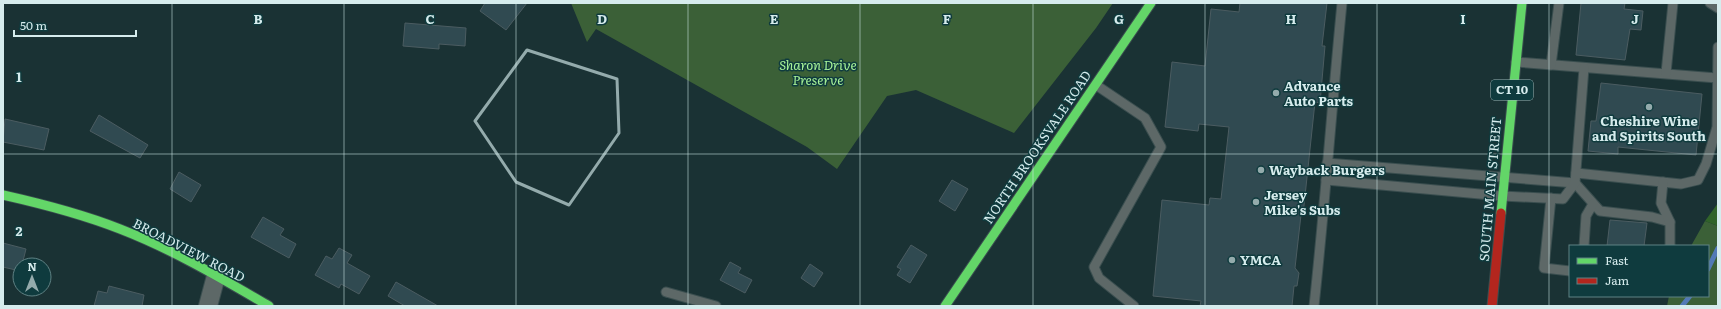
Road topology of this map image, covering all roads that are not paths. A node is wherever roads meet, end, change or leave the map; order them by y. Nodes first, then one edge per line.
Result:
1 (1151, 3) edge
2 (1342, 3) edge
3 (1522, 3) edge
4 (1559, 3) edge
5 (1673, 3) edge
6 (1710, 3) edge
7 (1718, 8) edge
8 (1718, 47) edge
9 (1515, 62) junction
10 (1551, 65) junction
11 (1584, 68) junction
12 (1666, 73) junction
13 (1717, 78) junction
14 (1095, 84) junction
15 (1327, 163) junction
16 (1576, 172) junction
17 (1504, 177) junction
18 (1326, 180) junction
19 (1664, 182) junction
20 (1575, 183) junction
21 (3, 195) edge
22 (1502, 196) junction
23 (1551, 198) junction
24 (1593, 204) junction
25 (1670, 222) junction
26 (1584, 245) edge
27 (1670, 245) edge
28 (1569, 271) edge
29 (216, 276) junction
30 (666, 292) dead end
31 (208, 306) edge
32 (269, 306) edge
33 (716, 306) edge
34 (945, 306) edge
35 (1134, 306) edge
36 (1314, 306) edge
37 (1492, 306) edge

1 - 14 main road, NORTH BROOKSVALE ROAD
2 - 15 lane
3 - 9 main road, SOUTH MAIN STREET / CT 10
4 - 10 lane
5 - 12 lane
6 - 7 lane
8 - 13 lane
9 - 10 lane
9 - 17 main road, SOUTH MAIN STREET / CT 10
10 - 11 lane
11 - 12 lane
11 - 16 lane
12 - 13 lane
13 - 19 lane
14 - 34 main road, NORTH BROOKSVALE ROAD
14 - 35 lane
15 - 17 lane
15 - 18 lane
16 - 19 lane
16 - 20 lane
17 - 20 lane
17 - 22 main road, SOUTH MAIN STREET / CT 10
18 - 22 lane
18 - 36 lane
19 - 25 lane
20 - 23 lane
20 - 24 lane
21 - 29 main road, BROADVIEW ROAD
22 - 23 lane
22 - 37 main road, SOUTH MAIN STREET / CT 10
23 - 28 lane
24 - 25 lane
24 - 26 lane
25 - 27 lane
29 - 31 street
29 - 32 main road, BROADVIEW ROAD
30 - 33 lane

